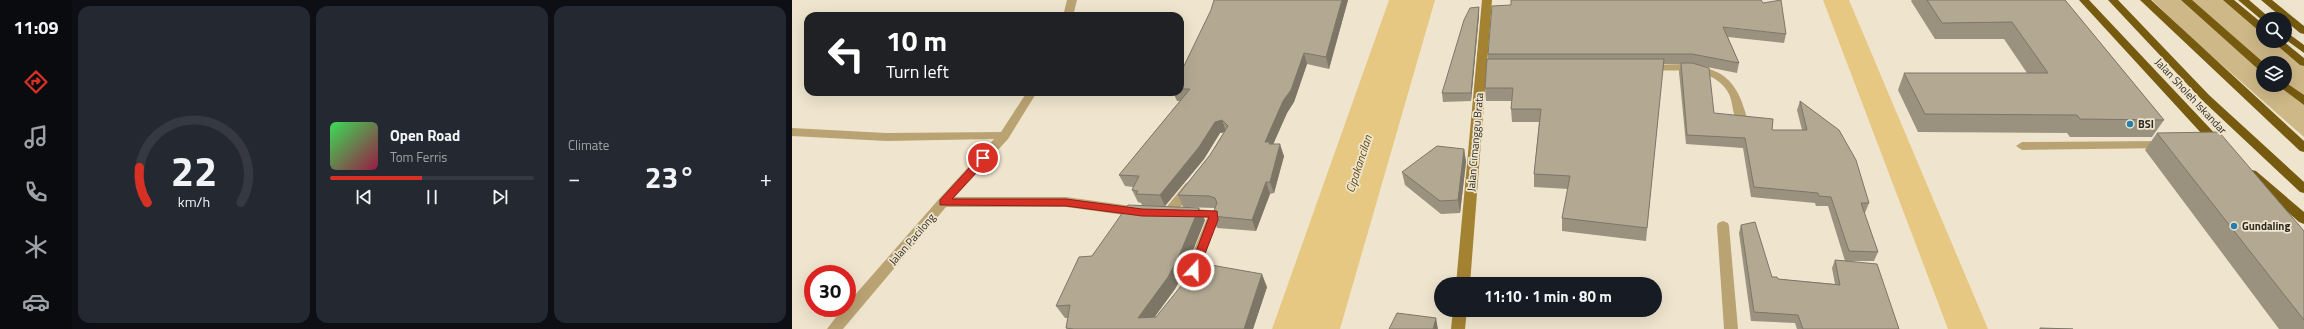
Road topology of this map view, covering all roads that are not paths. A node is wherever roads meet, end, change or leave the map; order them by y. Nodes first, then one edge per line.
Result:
1 (1072, 0) edge
2 (1487, 0) edge
3 (2084, 0) edge
4 (2113, 0) edge
5 (2145, 0) edge
6 (2152, 0) edge
7 (2186, 0) edge
8 (2228, 0) edge
9 (2243, 0) edge
10 (2266, 0) edge
11 (1069, 12) edge
12 (2258, 12) edge
13 (2256, 23) edge
14 (2304, 31) edge
15 (2292, 40) edge
16 (2286, 48) edge
17 (2304, 50) edge
18 (2256, 62) edge
19 (2304, 63) edge
20 (1637, 68) edge
21 (2292, 91) edge
22 (1029, 96) edge
23 (2304, 101) edge
24 (1741, 118) edge
25 (792, 132) edge
26 (1004, 136) junction
27 (2304, 137) edge
28 (2175, 145) edge
29 (2204, 145) edge
30 (2022, 146) dead end
31 (2221, 148) joint
32 (2304, 148) edge
33 (2241, 165) edge
34 (1199, 175) edge
35 (2304, 189) edge
36 (943, 202) junction
37 (1169, 213) junction
38 (2304, 219) edge
39 (1723, 226) dead end
40 (1463, 277) edge
41 (1185, 288) edge
42 (1459, 317) edge
43 (834, 329) edge
44 (1458, 329) edge
45 (1730, 329) edge

1 - 11 street
2 - 40 street, Jalan Cimanggu Brata
3 - 31 highway, Jalan Sholeh Iskandar
4 - 35 highway
5 - 32 highway
6 - 27 highway
7 - 18 highway
8 - 13 highway
9 - 12 highway
10 - 14 highway
15 - 17 highway
16 - 19 highway
20 - 24 street
21 - 23 highway
22 - 26 street, Jalan Pacilong
25 - 26 street
26 - 36 street, Jalan Pacilong
28 - 30 street
29 - 31 street
33 - 38 highway
34 - 37 street
36 - 37 street
36 - 43 street, Jalan Pacilong
37 - 41 street
39 - 45 street
42 - 44 street

